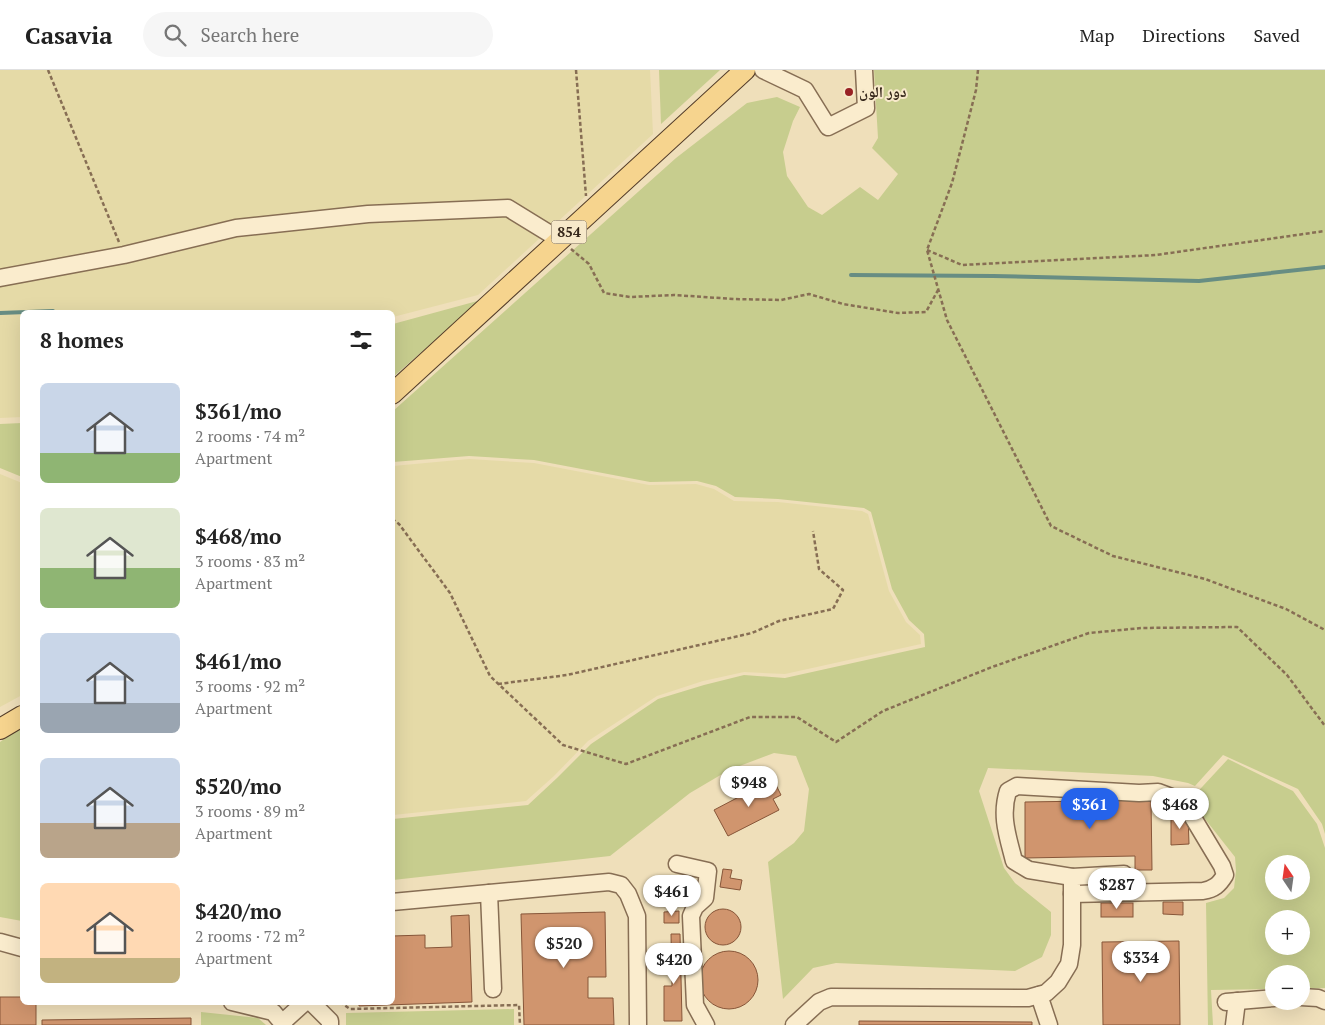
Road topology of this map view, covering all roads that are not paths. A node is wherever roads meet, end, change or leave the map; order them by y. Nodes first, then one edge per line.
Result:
1 (745, 70) edge
2 (763, 70) edge
3 (864, 70) edge
4 (560, 240) junction
5 (0, 278) edge
6 (395, 391) edge
7 (20, 717) edge
8 (0, 729) edge
9 (677, 864) dead end
10 (1124, 874) dead end
11 (1072, 877) junction
12 (489, 893) junction
13 (1072, 894) junction
14 (395, 902) edge
15 (0, 942) edge
16 (20, 947) edge
17 (493, 989) dead end
18 (1039, 995) junction
19 (1310, 998) edge
20 (1265, 999) edge
21 (1325, 1001) edge
22 (244, 1005) edge
23 (302, 1005) edge
24 (314, 1005) edge
25 (284, 1023) edge
26 (799, 1024) edge
27 (330, 1025) edge
28 (638, 1025) edge
29 (706, 1025) edge
30 (1048, 1025) edge
31 (1234, 1025) edge

1 - 4 main road, 854
2 - 3 street
4 - 5 street
4 - 6 main road, 854
7 - 8 main road
9 - 29 street
10 - 11 street
11 - 13 street
11 - 13 street
12 - 14 street
12 - 17 street
12 - 28 street
13 - 18 street
15 - 16 street
18 - 26 street
18 - 30 street
19 - 21 street
20 - 31 street
22 - 25 street
23 - 25 street
24 - 27 street

